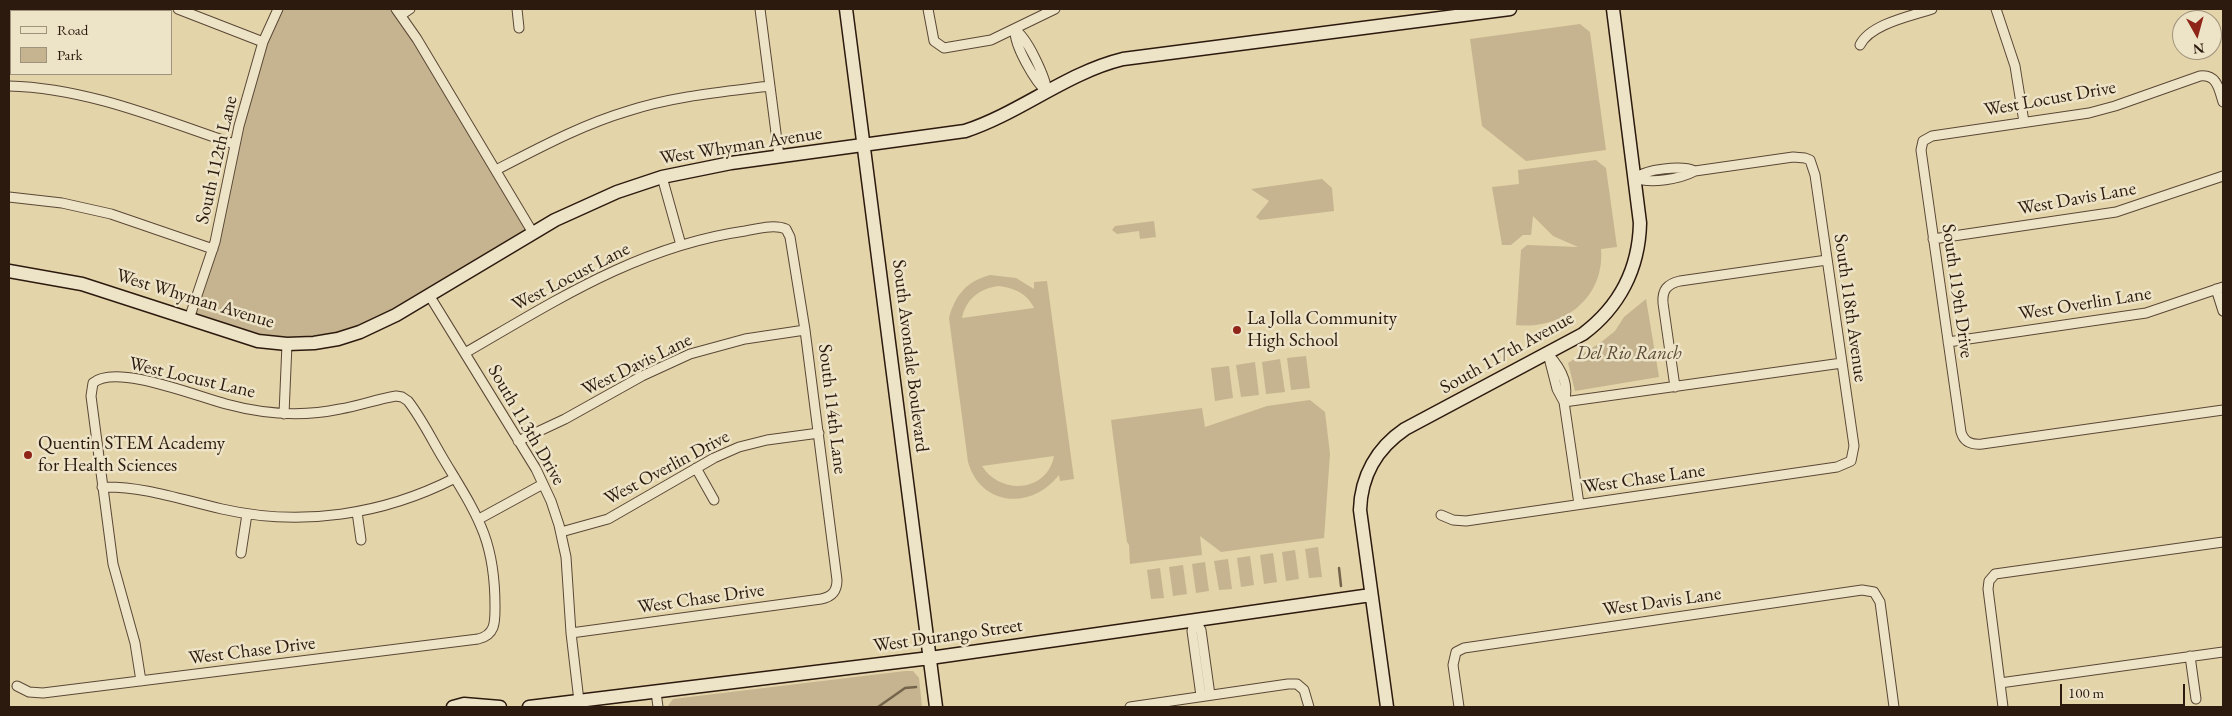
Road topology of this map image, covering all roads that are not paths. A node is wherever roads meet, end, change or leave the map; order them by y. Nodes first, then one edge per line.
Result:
1 (178, 9) edge
2 (278, 9) edge
3 (410, 9) edge
4 (517, 9) edge
5 (760, 9) edge
6 (846, 9) edge
7 (928, 9) edge
8 (1055, 9) edge
9 (1510, 9) edge
10 (1613, 9) edge
11 (1932, 9) edge
12 (1996, 9) edge
13 (1477, 10) edge
14 (398, 12) edge
15 (519, 28) dead end
16 (1014, 30) junction
17 (263, 42) junction
18 (1860, 45) dead end
19 (9, 86) edge
20 (770, 86) junction
21 (1046, 92) junction
22 (2223, 102) edge
23 (2024, 122) junction
24 (1923, 141) joint
25 (234, 144) junction
26 (864, 146) junction
27 (779, 156) junction
28 (496, 170) junction
29 (2223, 176) edge
30 (662, 177) junction
31 (1635, 178) junction
32 (9, 197) edge
33 (786, 230) joint
34 (533, 233) junction
35 (1933, 239) junction
36 (680, 245) junction
37 (213, 249) junction
38 (1827, 260) junction
39 (9, 271) edge
40 (2220, 288) edge
41 (430, 295) junction
42 (2223, 311) edge
43 (189, 319) junction
44 (805, 330) junction
45 (1948, 342) junction
46 (287, 344) junction
47 (465, 353) junction
48 (1548, 354) junction
49 (1842, 363) junction
50 (1675, 387) junction
51 (1564, 402) junction
52 (2223, 410) edge
53 (284, 414) junction
54 (818, 433) junction
55 (518, 440) junction
56 (1851, 461) joint
57 (696, 468) junction
58 (455, 478) junction
59 (544, 484) junction
60 (102, 487) junction
61 (714, 500) dead end
62 (1579, 504) junction
63 (357, 512) junction
64 (247, 514) junction
65 (1441, 515) dead end
66 (479, 519) junction
67 (561, 532) junction
68 (361, 540) dead end
69 (2223, 542) edge
70 (241, 553) dead end
71 (834, 594) joint
72 (1371, 595) junction
73 (1195, 620) junction
74 (571, 633) junction
75 (2223, 652) edge
76 (2190, 656) junction
77 (930, 658) junction
78 (141, 681) junction
79 (2000, 683) junction
80 (18, 686) dead end
81 (656, 692) junction
82 (1205, 696) junction
83 (2196, 700) dead end
84 (579, 701) junction
85 (464, 707) edge
86 (487, 707) edge
87 (500, 707) edge
88 (529, 707) edge
89 (658, 707) edge
90 (936, 707) edge
91 (1130, 707) edge
92 (1309, 707) edge
93 (1387, 707) edge
94 (1459, 707) edge
95 (1894, 707) edge
96 (2003, 707) edge

1 - 17 street
2 - 17 street, South 112th Lane
3 - 14 street
4 - 15 street
5 - 20 street
6 - 26 street, South Avondale Boulevard
7 - 16 street
8 - 16 street
9 - 13 street, West Whyman Avenue
10 - 31 street, South 117th Avenue
11 - 18 street
12 - 23 street
13 - 21 street, West Whyman Avenue
14 - 28 street
16 - 21 street
17 - 25 street, South 112th Lane
19 - 25 street
20 - 27 street
20 - 28 street
21 - 26 street, West Whyman Avenue
22 - 23 street, West Locust Drive
23 - 24 street, West Locust Drive
24 - 35 street, South 119th Drive
25 - 37 street, South 112th Lane
26 - 27 street, West Whyman Avenue
26 - 77 street, South Avondale Boulevard
27 - 30 street, West Whyman Avenue
28 - 34 street
29 - 35 street, West Davis Lane
30 - 34 street, West Whyman Avenue
30 - 36 street
31 - 38 street, South 118th Avenue
31 - 48 street, South 117th Avenue
32 - 37 street
33 - 36 street, West Locust Lane
33 - 44 street, South 114th Lane
34 - 41 street, West Whyman Avenue
35 - 45 street, South 119th Drive
36 - 47 street, West Locust Lane
37 - 43 street, South 112th Lane
38 - 49 street, South 118th Avenue
38 - 50 street
39 - 43 street, West Whyman Avenue
40 - 42 street
40 - 45 street, West Overlin Lane
41 - 46 street, West Whyman Avenue
41 - 47 street, South 113th Drive
43 - 46 street, West Whyman Avenue
44 - 54 street, South 114th Lane
44 - 55 street, West Davis Lane
45 - 52 street, South 119th Drive
46 - 53 street
47 - 55 street, South 113th Drive
48 - 51 street
48 - 72 street, South 117th Avenue
49 - 50 street
49 - 56 street, South 118th Avenue
50 - 51 street
51 - 62 street
53 - 58 street, West Locust Lane
53 - 60 street, West Locust Lane
54 - 57 street, West Overlin Drive
54 - 71 street, South 114th Lane
55 - 59 street, South 113th Drive
56 - 62 street, West Chase Lane
57 - 61 street
57 - 67 street, West Overlin Drive
58 - 63 street
58 - 66 street
59 - 66 street
59 - 67 street, South 113th Drive
60 - 64 street
60 - 78 street
62 - 65 street, West Chase Lane
63 - 64 street
63 - 68 street
64 - 70 street
66 - 78 street, West Chase Drive
67 - 74 street, South 113th Drive
69 - 79 street
71 - 74 street, West Chase Drive
72 - 73 street, West Durango Street
72 - 93 street, South 117th Avenue
73 - 77 street, West Durango Street
73 - 82 street
74 - 84 street, South 113th Drive
75 - 76 street
76 - 79 street
76 - 83 street
77 - 81 street, West Durango Street
77 - 90 street, South Avondale Boulevard
78 - 80 street, West Chase Drive
79 - 96 street
81 - 84 street, West Durango Street
81 - 89 street
82 - 91 street
82 - 92 street
84 - 88 street, West Durango Street
85 - 86 street
86 - 87 street
94 - 95 street, West Davis Lane

